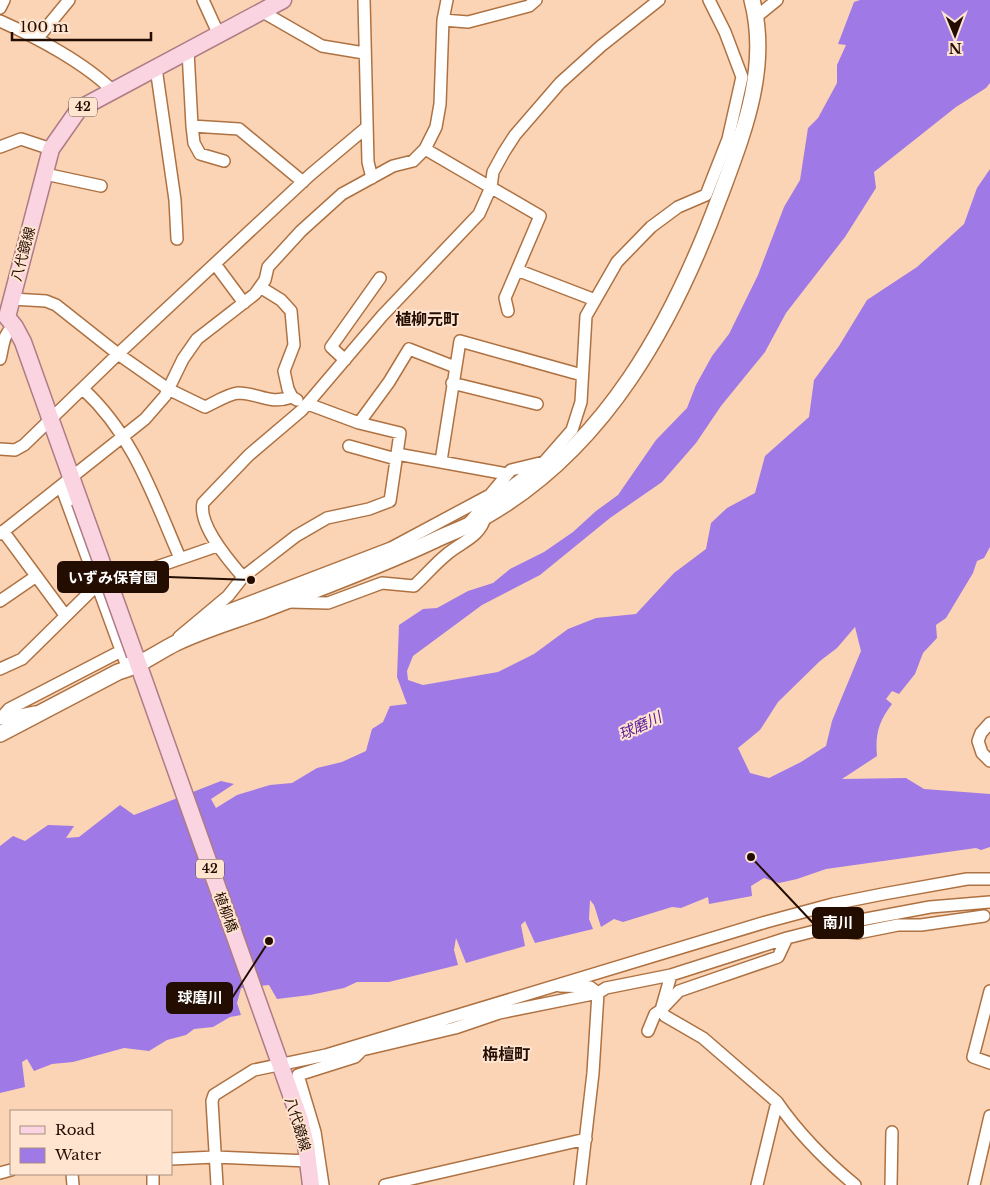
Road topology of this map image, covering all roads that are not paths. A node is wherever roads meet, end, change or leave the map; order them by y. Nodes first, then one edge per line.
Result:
1 (4, 0) edge
2 (69, 0) edge
3 (203, 0) edge
4 (283, 0) edge
5 (364, 0) edge
6 (447, 0) edge
7 (536, 0) edge
8 (659, 0) edge
9 (709, 0) edge
10 (752, 0) edge
11 (777, 0) edge
12 (0, 8) edge
13 (262, 11) junction
14 (756, 17) junction
15 (444, 20) junction
16 (0, 21) edge
17 (219, 34) junction
18 (37, 39) junction
19 (188, 50) junction
20 (364, 53) junction
21 (156, 68) junction
22 (742, 77) junction
23 (113, 91) junction
24 (192, 126) junction
25 (367, 127) junction
26 (745, 130) junction
27 (0, 147) edge
28 (51, 149) junction
29 (425, 149) junction
30 (224, 161) dead end
31 (45, 174) junction
32 (372, 178) junction
33 (303, 182) junction
34 (101, 186) dead end
35 (491, 187) junction
36 (177, 239) dead end
37 (215, 264) junction
38 (517, 270) junction
39 (380, 278) dead end
40 (260, 287) junction
41 (12, 299) junction
42 (595, 300) junction
43 (244, 303) junction
44 (508, 311) dead end
45 (7, 318) edge
46 (118, 354) junction
47 (0, 360) edge
48 (346, 360) junction
49 (455, 367) junction
50 (582, 375) junction
51 (452, 383) junction
52 (83, 389) junction
53 (168, 389) junction
54 (292, 397) junction
55 (537, 404) dead end
56 (307, 405) junction
57 (52, 419) junction
58 (359, 423) junction
59 (124, 435) junction
60 (349, 446) dead end
61 (0, 449) edge
62 (397, 456) junction
63 (441, 461) junction
64 (544, 462) junction
65 (507, 474) junction
66 (67, 482) junction
67 (490, 495) junction
68 (483, 513) junction
69 (2, 532) edge
70 (217, 546) junction
71 (180, 558) junction
72 (35, 577) junction
73 (243, 577) junction
74 (98, 587) junction
75 (0, 601) edge
76 (286, 602) junction
77 (65, 615) junction
78 (203, 620) junction
79 (176, 643) junction
80 (133, 663) junction
81 (0, 669) edge
82 (46, 709) junction
83 (0, 719) edge
84 (990, 723) edge
85 (0, 734) edge
86 (990, 761) edge
87 (990, 879) edge
88 (990, 902) edge
89 (984, 916) dead end
90 (822, 929) junction
91 (787, 938) junction
92 (671, 979) junction
93 (560, 986) junction
94 (694, 987) junction
95 (990, 991) edge
96 (598, 993) junction
97 (525, 1008) junction
98 (661, 1010) junction
99 (648, 1031) dead end
100 (990, 1063) edge
101 (279, 1064) junction
102 (777, 1102) junction
103 (990, 1116) edge
104 (892, 1132) dead end
105 (586, 1139) junction
106 (216, 1157) junction
107 (172, 1159) edge
108 (309, 1161) junction
109 (218, 1185) edge
110 (311, 1185) edge
111 (323, 1185) edge
112 (385, 1185) edge
113 (580, 1185) edge
114 (757, 1185) edge
115 (855, 1185) edge
116 (891, 1185) edge
117 (974, 1185) edge

1 - 12 street
2 - 18 street
3 - 17 street
4 - 13 main road, 八代鏡線 / 42
5 - 20 street
6 - 15 street
7 - 15 street
8 - 35 street
9 - 22 street
10 - 14 street
11 - 14 street
13 - 17 main road, 八代鏡線 / 42
13 - 20 street
14 - 26 street
15 - 29 street
16 - 18 street
17 - 19 main road, 八代鏡線 / 42
18 - 23 street
19 - 21 main road, 八代鏡線 / 42
19 - 24 street
20 - 25 street
21 - 23 main road, 八代鏡線 / 42
21 - 36 street
22 - 26 street
22 - 42 street
23 - 28 main road, 八代鏡線 / 42
24 - 30 street
24 - 33 street
25 - 32 street
25 - 33 street
26 - 68 street
27 - 28 street
28 - 31 main road, 八代鏡線 / 42
29 - 32 street
29 - 35 street
31 - 34 street
31 - 41 main road, 八代鏡線 / 42
32 - 40 street
33 - 37 street
35 - 38 street
35 - 48 street
37 - 43 street
37 - 46 street
38 - 42 street
38 - 44 street
39 - 48 street
40 - 43 street
40 - 54 street
41 - 45 main road, 八代鏡線 / 42
41 - 46 street
42 - 50 street
43 - 53 street
45 - 47 street
45 - 57 main road, 42
46 - 52 street
46 - 53 street
48 - 56 street
49 - 50 street
49 - 51 street
49 - 58 street
50 - 64 street
51 - 55 street
51 - 63 street
52 - 57 street
52 - 59 street
53 - 54 street
53 - 59 street
54 - 56 street
56 - 58 street
56 - 70 street
57 - 61 street
57 - 66 main road, 42
58 - 62 street
59 - 66 street
59 - 71 street
60 - 62 street
62 - 63 street
62 - 73 street
63 - 65 street
64 - 65 street
64 - 68 street
65 - 67 street
66 - 69 street
66 - 74 street
66 - 80 main road, 42, bridge
67 - 68 street
67 - 78 street
68 - 76 street
68 - 76 street
69 - 72 street
70 - 71 street
70 - 73 street
71 - 74 street
72 - 75 street
72 - 77 street
73 - 78 street
74 - 77 street
74 - 80 street
76 - 79 street
77 - 81 street
78 - 79 street
79 - 80 street
80 - 82 street
80 - 83 street
80 - 101 main road, 植柳橋 / 42
82 - 83 street
82 - 85 street
84 - 86 street
87 - 93 street
88 - 90 street
89 - 90 street
90 - 91 street
91 - 92 street
91 - 94 street
92 - 94 street
92 - 96 street
92 - 98 street
93 - 96 street
93 - 97 street
93 - 101 street
94 - 98 street
95 - 100 street
96 - 97 street
96 - 105 street
97 - 111 street
98 - 99 street
98 - 102 street
101 - 106 street
101 - 108 main road, 八代鏡線 / 42
102 - 114 street
102 - 115 street
103 - 117 street
104 - 116 street
105 - 112 street
105 - 113 street
106 - 107 street
106 - 108 street
106 - 109 street
108 - 110 main road, 八代鏡線 / 42

